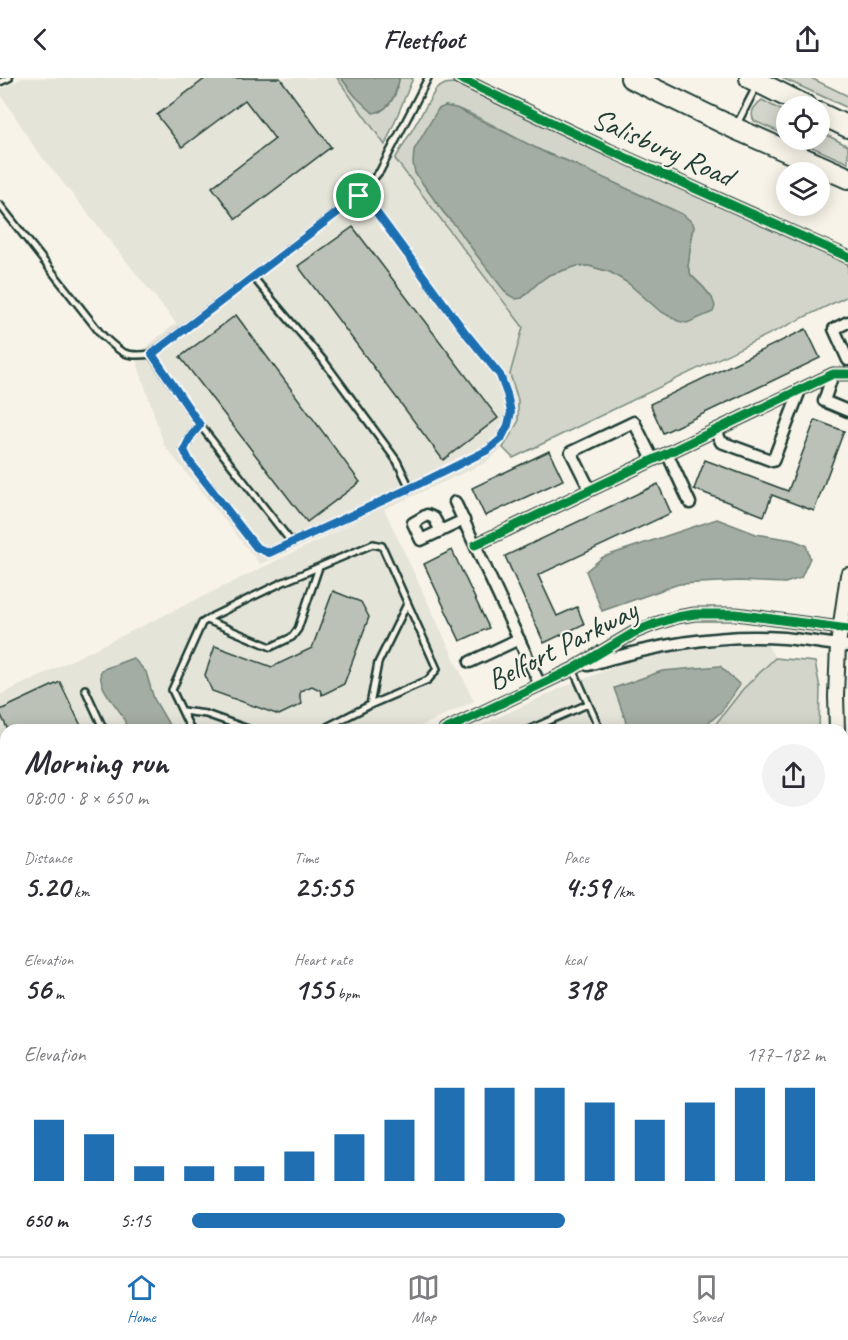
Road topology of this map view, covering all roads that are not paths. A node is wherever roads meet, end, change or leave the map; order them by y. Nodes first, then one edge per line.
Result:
1 (9, 78) edge
2 (428, 78) edge
3 (459, 78) edge
4 (631, 78) edge
5 (754, 80) edge
6 (0, 82) edge
7 (786, 96) edge
8 (830, 118) edge
9 (848, 127) edge
10 (734, 128) junction
11 (848, 178) edge
12 (359, 196) junction
13 (0, 205) edge
14 (848, 257) edge
15 (253, 277) junction
16 (848, 322) edge
17 (152, 354) junction
18 (848, 360) edge
19 (833, 374) junction
20 (848, 374) edge
21 (800, 390) junction
22 (848, 411) edge
23 (200, 425) junction
24 (716, 430) junction
25 (667, 453) junction
26 (653, 460) junction
27 (410, 488) junction
28 (591, 490) junction
29 (455, 502) dead end
30 (690, 503) dead end
31 (464, 520) junction
32 (441, 531) dead end
33 (292, 543) junction
34 (476, 545) junction
35 (319, 567) junction
36 (848, 575) edge
37 (407, 604) junction
38 (207, 620) junction
39 (844, 628) edge
40 (519, 639) junction
41 (843, 646) edge
42 (470, 662) dead end
43 (573, 669) junction
44 (540, 685) junction
45 (85, 689) dead end
46 (588, 704) junction
47 (370, 705) junction
48 (182, 711) junction
49 (101, 724) edge
50 (188, 724) edge
51 (234, 724) edge
52 (336, 724) edge
53 (458, 724) edge
54 (542, 724) edge
55 (597, 724) edge
56 (837, 724) edge

1 - 6 lane
2 - 12 lane
3 - 14 street, Salisbury Road
4 - 10 highway
5 - 7 highway
5 - 10 lane
8 - 9 highway
10 - 11 highway
12 - 15 lane
12 - 27 lane
13 - 17 lane
15 - 17 lane
15 - 27 lane
16 - 18 street
17 - 23 lane
19 - 20 street
19 - 21 street
19 - 22 street
21 - 24 street
21 - 24 street
23 - 33 lane
23 - 33 lane
24 - 25 street
25 - 26 street
25 - 30 street
26 - 28 street
26 - 28 street
27 - 33 lane
28 - 34 street
29 - 31 street
31 - 32 street
31 - 34 street
34 - 40 street
35 - 37 lane
35 - 38 lane
35 - 38 lane
36 - 39 street
37 - 47 lane
37 - 47 lane
38 - 48 lane
39 - 41 street
39 - 43 street, Belfort Parkway
40 - 42 street
40 - 44 street
41 - 43 street, Belfort Parkway
41 - 56 street
43 - 44 street, Belfort Parkway
43 - 46 lane
44 - 53 street, Belfort Parkway
45 - 49 lane
46 - 54 lane
46 - 55 lane
47 - 52 lane
48 - 50 lane
48 - 51 lane

